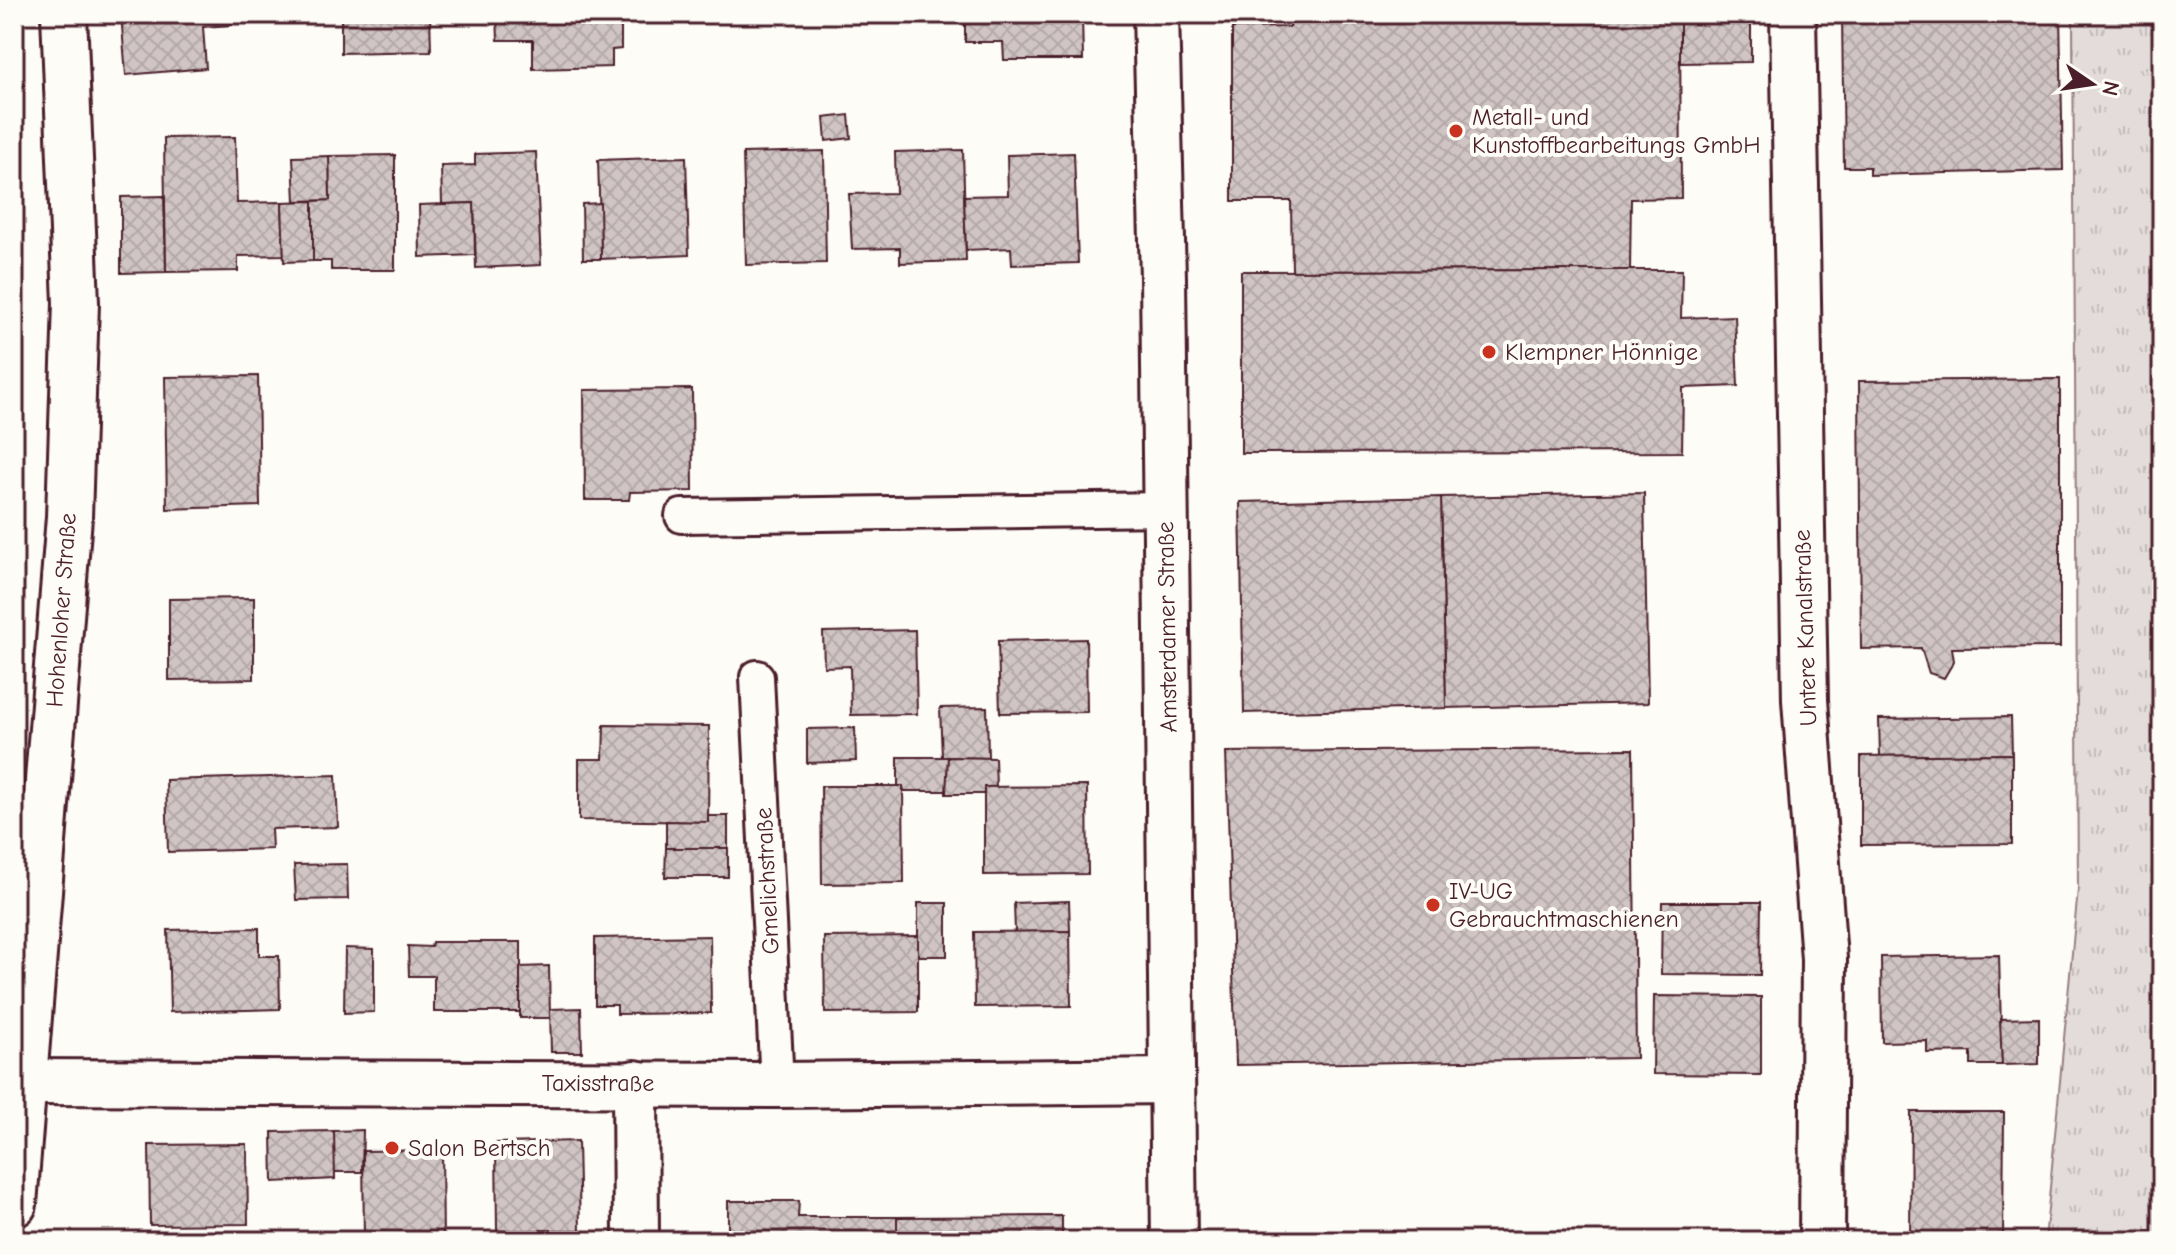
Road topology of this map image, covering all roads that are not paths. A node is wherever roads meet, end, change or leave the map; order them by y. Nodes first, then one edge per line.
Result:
1 (64, 14) edge
2 (1156, 14) edge
3 (1793, 14) edge
4 (1165, 509) junction
5 (682, 516) dead end
6 (757, 677) dead end
7 (1172, 1081) junction
8 (24, 1082) junction
9 (635, 1083) junction
10 (777, 1085) junction
11 (17, 1140) edge
12 (14, 1204) edge
13 (636, 1241) edge
14 (1174, 1241) edge
15 (1822, 1241) edge

1 - 8 street, Hohenloher Straße
2 - 4 street, Amsterdamer Straße
3 - 15 street, Untere Kanalstraße
4 - 5 lane
4 - 7 street, Amsterdamer Straße
6 - 10 lane, Gmelichstraße
7 - 10 street, Taxisstraße
7 - 14 street, Amsterdamer Straße
8 - 9 street, Taxisstraße
8 - 11 street, Hohenloher Straße
9 - 10 street, Taxisstraße
9 - 13 street
11 - 12 street, Hohenloher Straße

